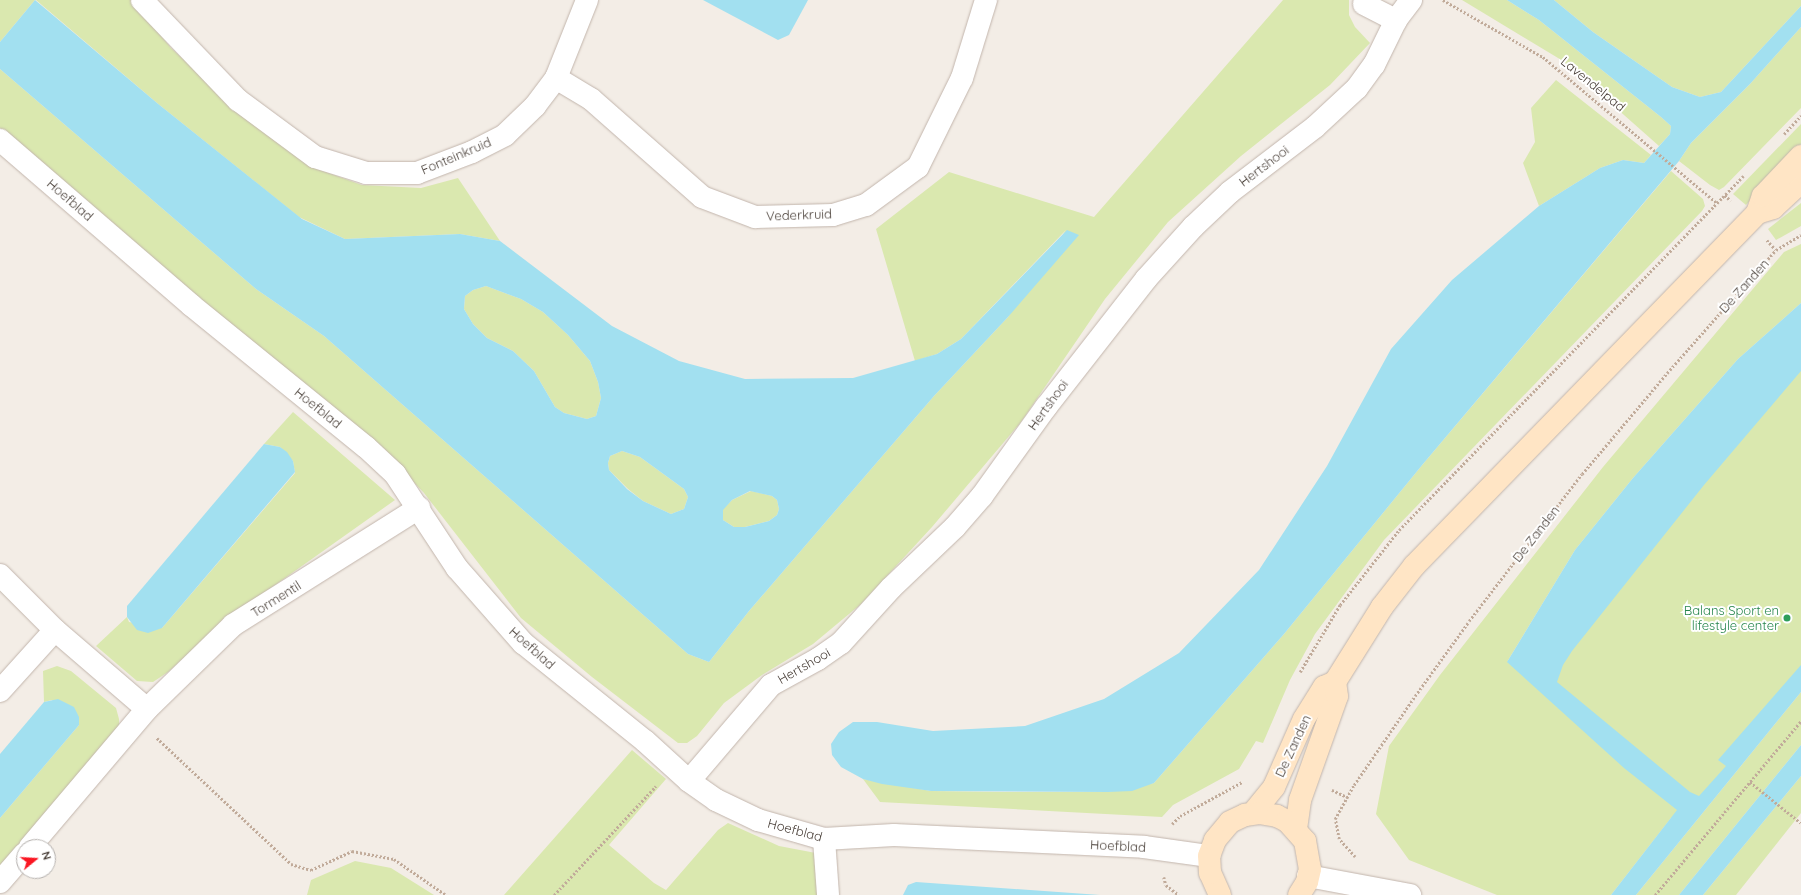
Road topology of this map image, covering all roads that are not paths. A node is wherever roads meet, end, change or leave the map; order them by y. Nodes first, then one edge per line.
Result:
1 (142, 0) edge
2 (587, 0) edge
3 (986, 0) edge
4 (1411, 0) edge
5 (1364, 4) dead end
6 (1396, 20) junction
7 (556, 78) junction
8 (0, 140) edge
9 (1801, 156) edge
10 (1801, 182) edge
11 (1757, 213) junction
12 (419, 508) junction
13 (0, 575) edge
14 (54, 630) junction
15 (1335, 682) junction
16 (0, 691) edge
17 (143, 715) junction
18 (689, 781) junction
19 (1253, 813) junction
20 (1296, 829) junction
21 (824, 838) junction
22 (37, 839) edge
23 (1209, 856) junction
24 (16, 863) edge
25 (1308, 876) junction
26 (0, 882) edge
27 (828, 895) edge
28 (1220, 895) edge
29 (1299, 895) edge
30 (1410, 895) edge

1 - 7 street, Fonteinkruid
2 - 7 street, Fonteinkruid
3 - 7 street, Vederkruid
4 - 6 street, Hertshooi
5 - 6 street
6 - 18 street, Hertshooi
8 - 12 street, Hoefblad
9 - 11 main road, De Zanden
10 - 11 main road, De Zanden
11 - 15 main road, De Zanden
12 - 17 street, Tormentil
12 - 18 street, Hoefblad
13 - 14 street
14 - 16 street
14 - 17 street
15 - 19 main road, De Zanden
15 - 20 main road, De Zanden
17 - 22 street, Tormentil
18 - 21 street, Hoefblad
19 - 20 main road
19 - 23 main road
20 - 25 main road
21 - 23 street, Hoefblad
21 - 27 street
23 - 28 main road
24 - 26 street
25 - 29 main road
25 - 30 street

